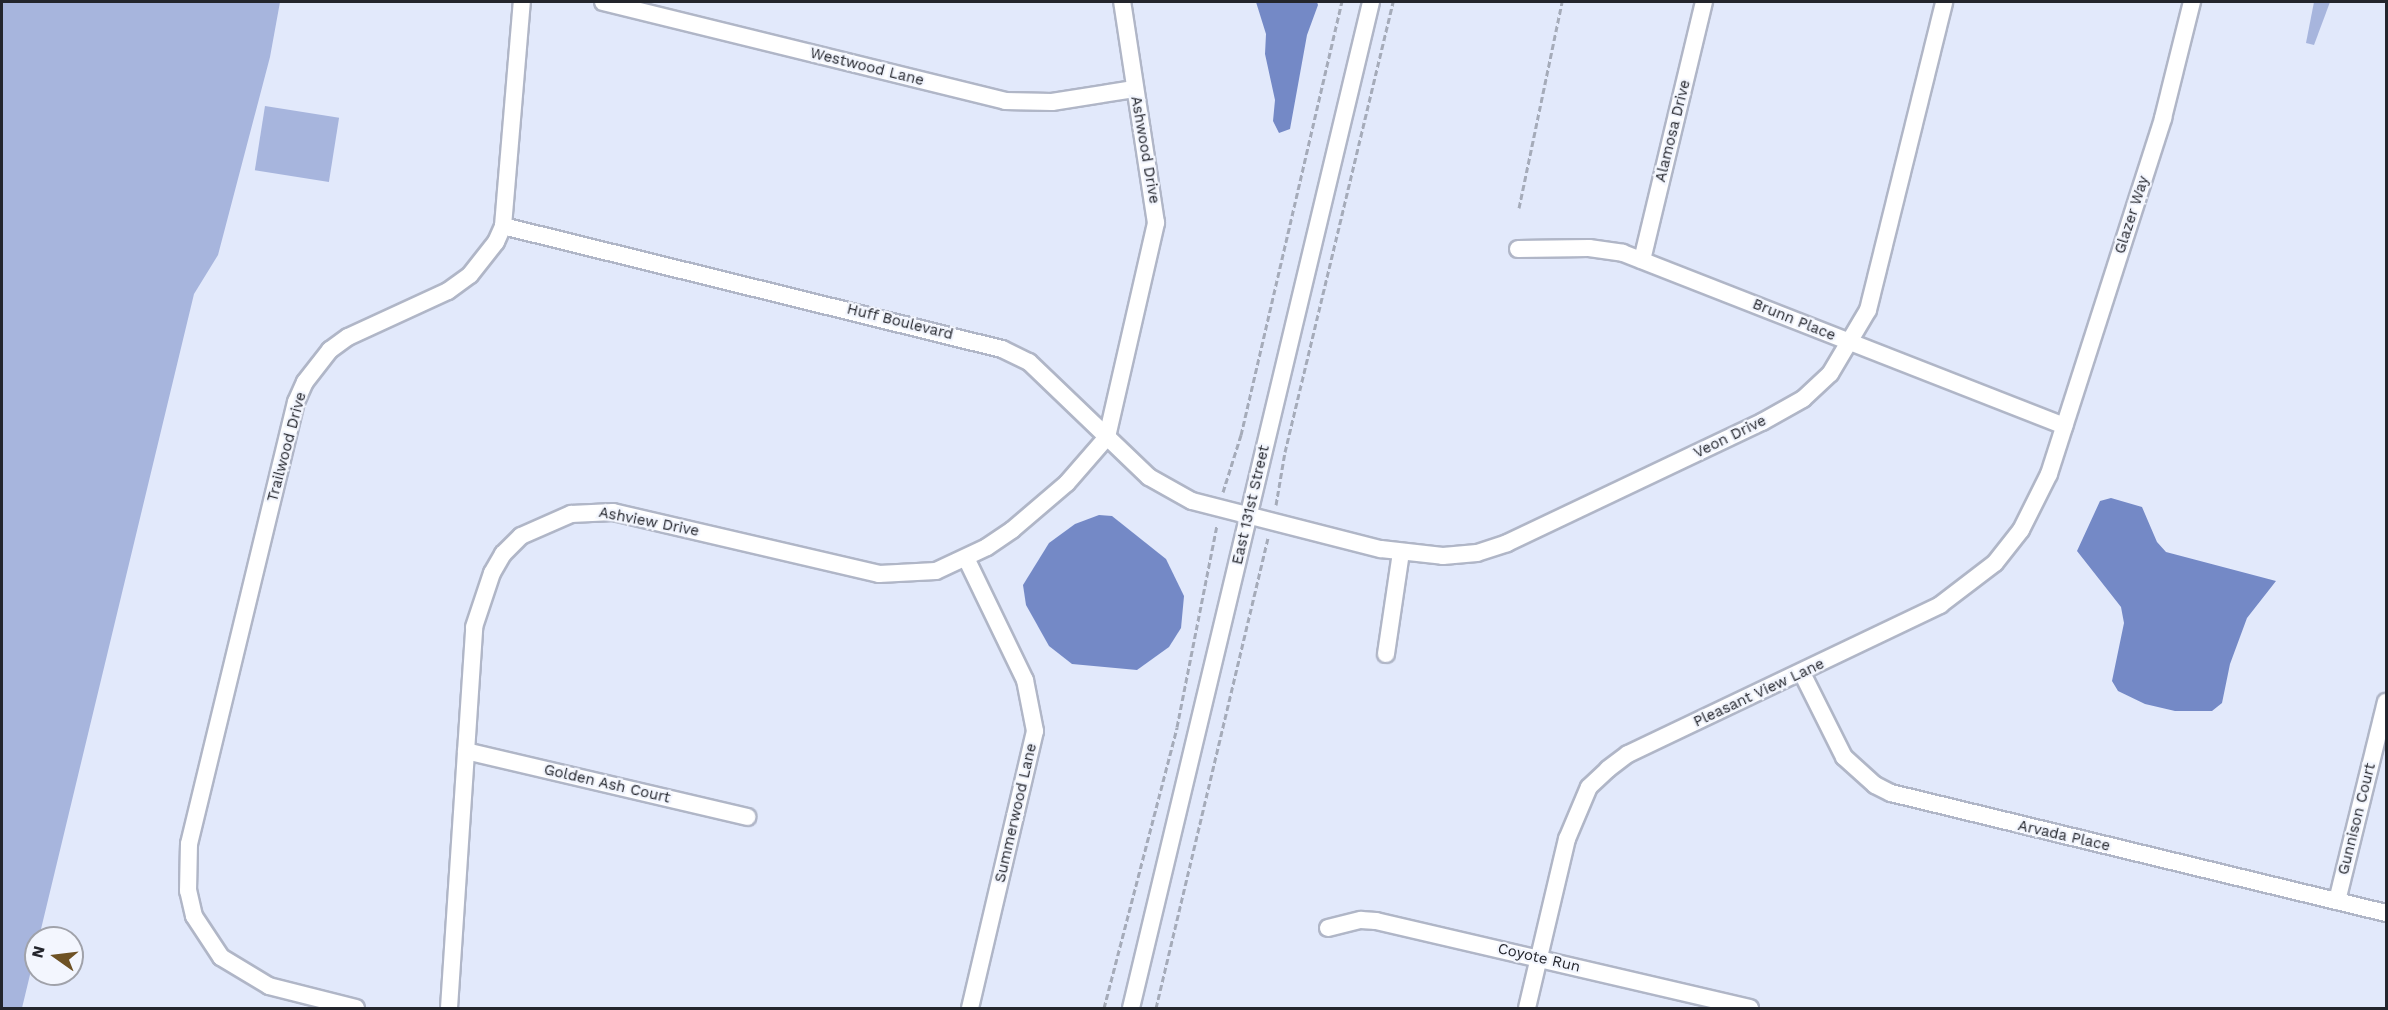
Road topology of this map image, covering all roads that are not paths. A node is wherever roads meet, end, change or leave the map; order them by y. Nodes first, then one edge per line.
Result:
1 (522, 2) edge
2 (603, 2) edge
3 (1122, 2) edge
4 (1371, 2) edge
5 (1704, 2) edge
6 (1944, 2) edge
7 (2193, 2) edge
8 (1134, 89) junction
9 (503, 226) junction
10 (1518, 249) dead end
11 (1642, 260) junction
12 (1851, 343) junction
13 (2064, 426) junction
14 (1107, 437) junction
15 (1248, 516) junction
16 (1401, 553) junction
17 (966, 558) junction
18 (1386, 654) dead end
19 (1802, 673) junction
20 (2386, 702) edge
21 (466, 751) junction
22 (747, 817) dead end
23 (2337, 901) junction
24 (2386, 913) edge
25 (1328, 928) dead end
26 (1540, 958) junction
27 (356, 1008) edge
28 (449, 1008) edge
29 (970, 1008) edge
30 (1131, 1008) edge
31 (1527, 1008) edge
32 (1750, 1008) edge

1 - 9 street, Trailwood Drive
2 - 8 street, Westwood Lane
3 - 8 street, Ashwood Drive
4 - 15 street, East 131st Street
5 - 11 street, Alamosa Drive
6 - 12 street, Veon Drive
7 - 13 street, Glazer Way
8 - 14 street, Ashwood Drive
9 - 14 street, Huff Boulevard
9 - 27 street, Trailwood Drive
10 - 11 street, Brunn Place
11 - 12 street, Brunn Place
12 - 13 street, Brunn Place
12 - 16 street, Veon Drive
13 - 19 street, Pleasant View Lane
14 - 15 street, Huff Boulevard
14 - 17 street, Ashview Drive
15 - 16 street, Veon Drive
15 - 30 street, East 131st Street
16 - 18 street
17 - 21 street, Ashview Drive
17 - 29 street, Summerwood Lane
19 - 23 street, Arvada Place
19 - 26 street, Pleasant View Lane
20 - 23 street, Gunnison Court
21 - 22 street, Golden Ash Court
21 - 28 street, Ashview Drive
23 - 24 street, Arvada Place
25 - 26 street, Coyote Run
26 - 31 street, Pleasant View Lane
26 - 32 street, Coyote Run

